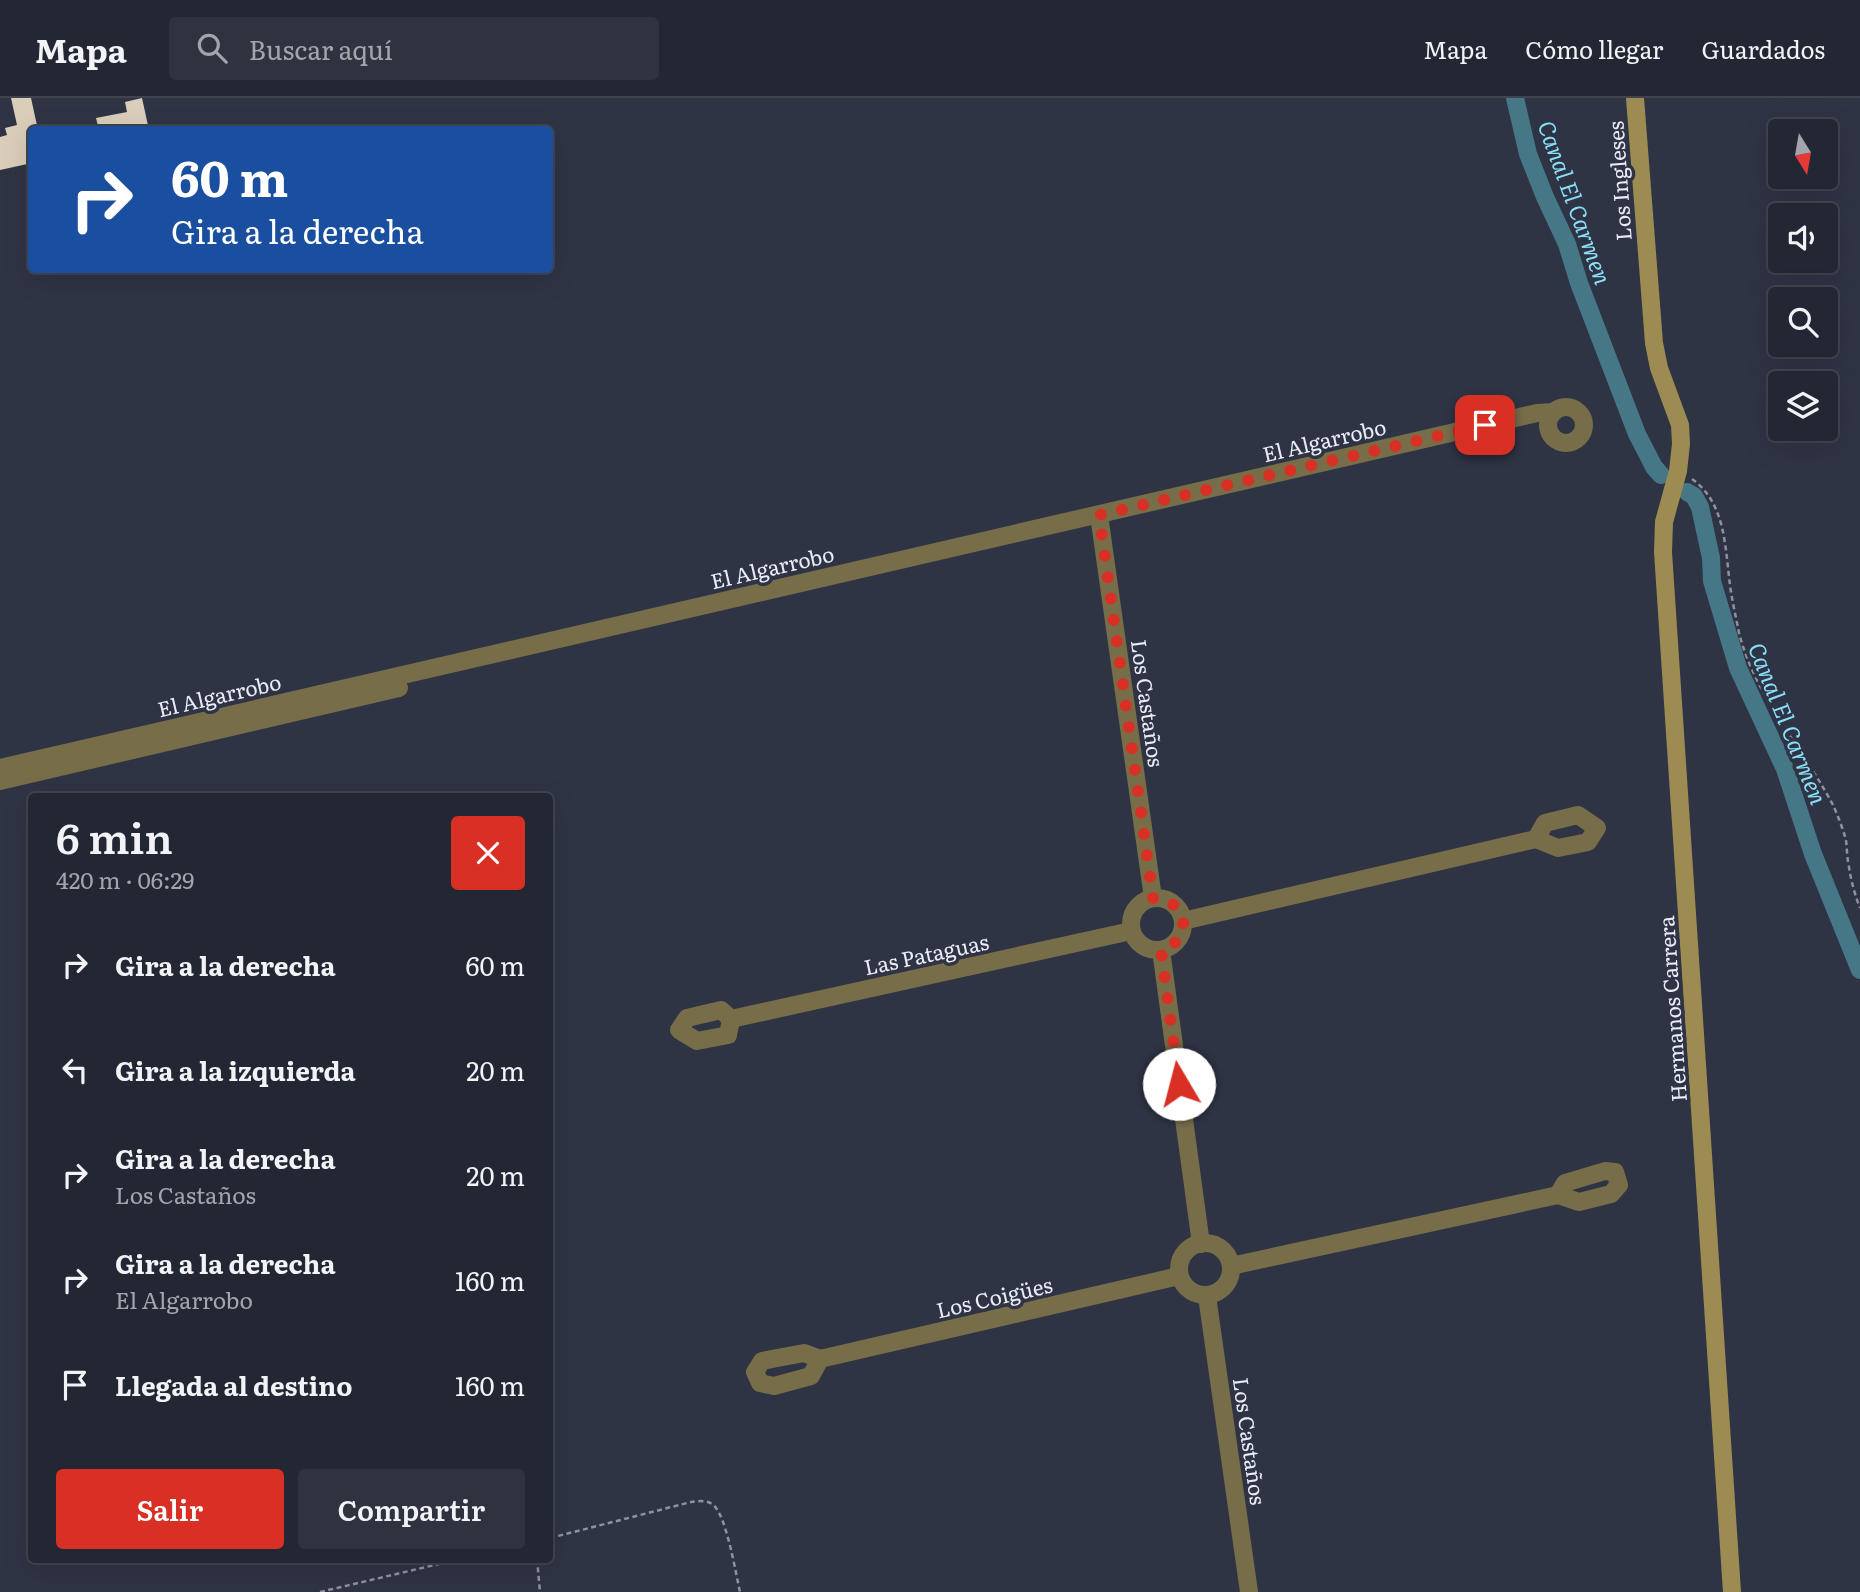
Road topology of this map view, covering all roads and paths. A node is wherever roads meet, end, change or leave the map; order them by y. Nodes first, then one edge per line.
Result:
1 (1635, 98) edge
2 (1551, 418) dead end
3 (1680, 425) joint
4 (1678, 471) junction
5 (1100, 520) junction
6 (0, 768) edge
7 (0, 781) edge
8 (1536, 839) dead end
9 (1153, 898) junction
10 (1860, 908) edge
11 (1183, 920) junction
12 (1131, 931) junction
13 (1161, 950) junction
14 (731, 1019) dead end
15 (1558, 1195) dead end
16 (1200, 1244) junction
17 (1231, 1266) junction
18 (1180, 1276) junction
19 (1208, 1296) junction
20 (820, 1359) dead end
21 (553, 1537) edge
22 (443, 1563) edge
23 (537, 1563) edge
24 (320, 1592) edge
25 (540, 1592) edge
26 (740, 1592) edge
27 (1249, 1592) edge
28 (1732, 1592) edge

1 - 3 street, Los Ingleses
2 - 5 street, El Algarrobo
3 - 4 street, Hermanos Carrera
4 - 10 path
4 - 28 street, Hermanos Carrera
5 - 6 street, El Algarrobo
5 - 7 street, El Algarrobo
5 - 9 street, Los Castaños
8 - 11 street
9 - 11 street
9 - 12 street
11 - 13 street
12 - 13 street
12 - 14 street, Las Pataguas
13 - 16 street
15 - 17 street
16 - 17 street
16 - 18 street
17 - 19 street
18 - 19 street
18 - 20 street, Los Coigües
19 - 27 street, Los Castaños
21 - 26 path
22 - 24 path
23 - 25 path

